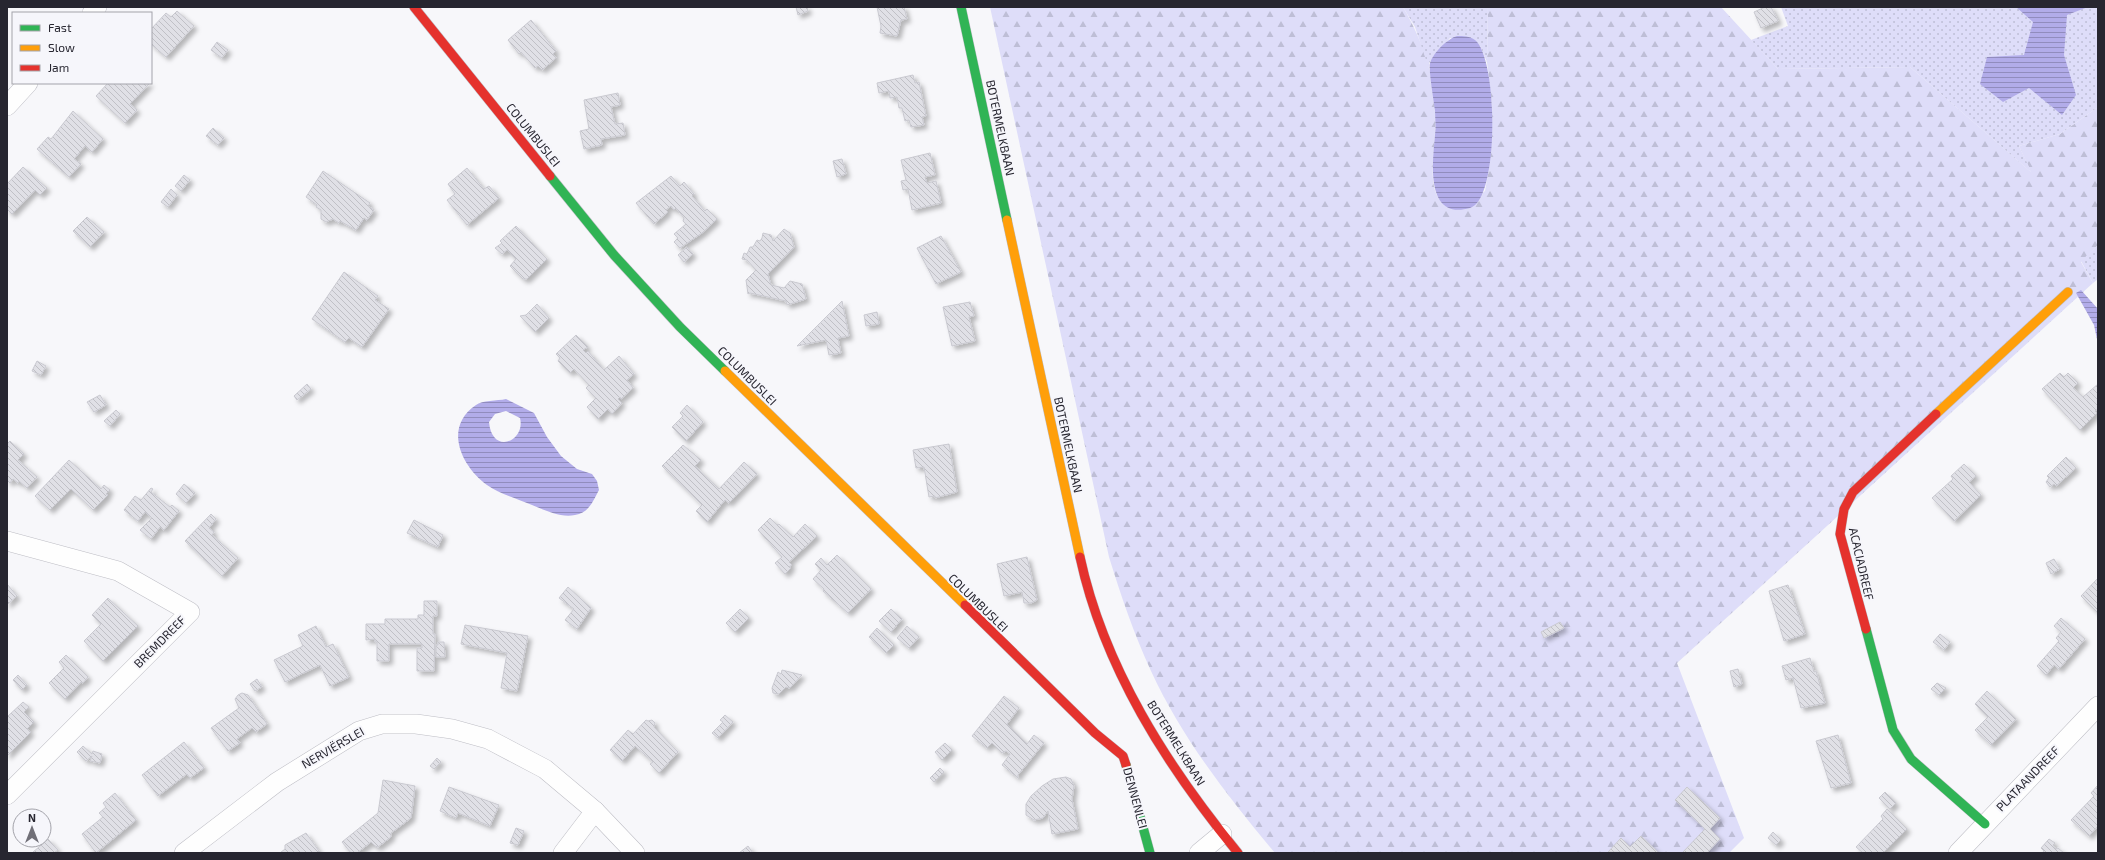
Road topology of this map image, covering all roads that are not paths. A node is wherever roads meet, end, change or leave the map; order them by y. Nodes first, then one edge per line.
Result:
1 (414, 7) edge
2 (961, 7) edge
3 (27, 84) edge
4 (7, 106) edge
5 (2068, 292) dead end
6 (7, 541) edge
7 (2098, 706) edge
8 (1095, 733) joint
9 (7, 795) edge
10 (595, 811) junction
11 (1985, 824) junction
12 (1222, 834) junction
13 (184, 853) edge
14 (563, 853) edge
15 (635, 853) edge
16 (1150, 853) edge
17 (1199, 853) edge
18 (1238, 853) edge
19 (1958, 853) edge

1 - 8 street, COLUMBUSLEI
2 - 12 street, BOTERMELKBAAN
3 - 4 street
5 - 11 street, ACACIADREEF
6 - 9 street, BREMDREEF
7 - 11 street, PLATAANDREEF
8 - 16 street, DENNENLEI
10 - 13 street, NERVIËRSLEI
10 - 14 street
10 - 15 street, NERVIËRSLEI
11 - 19 street, PLATAANDREEF
12 - 17 street
12 - 18 street, BOTERMELKBAAN

